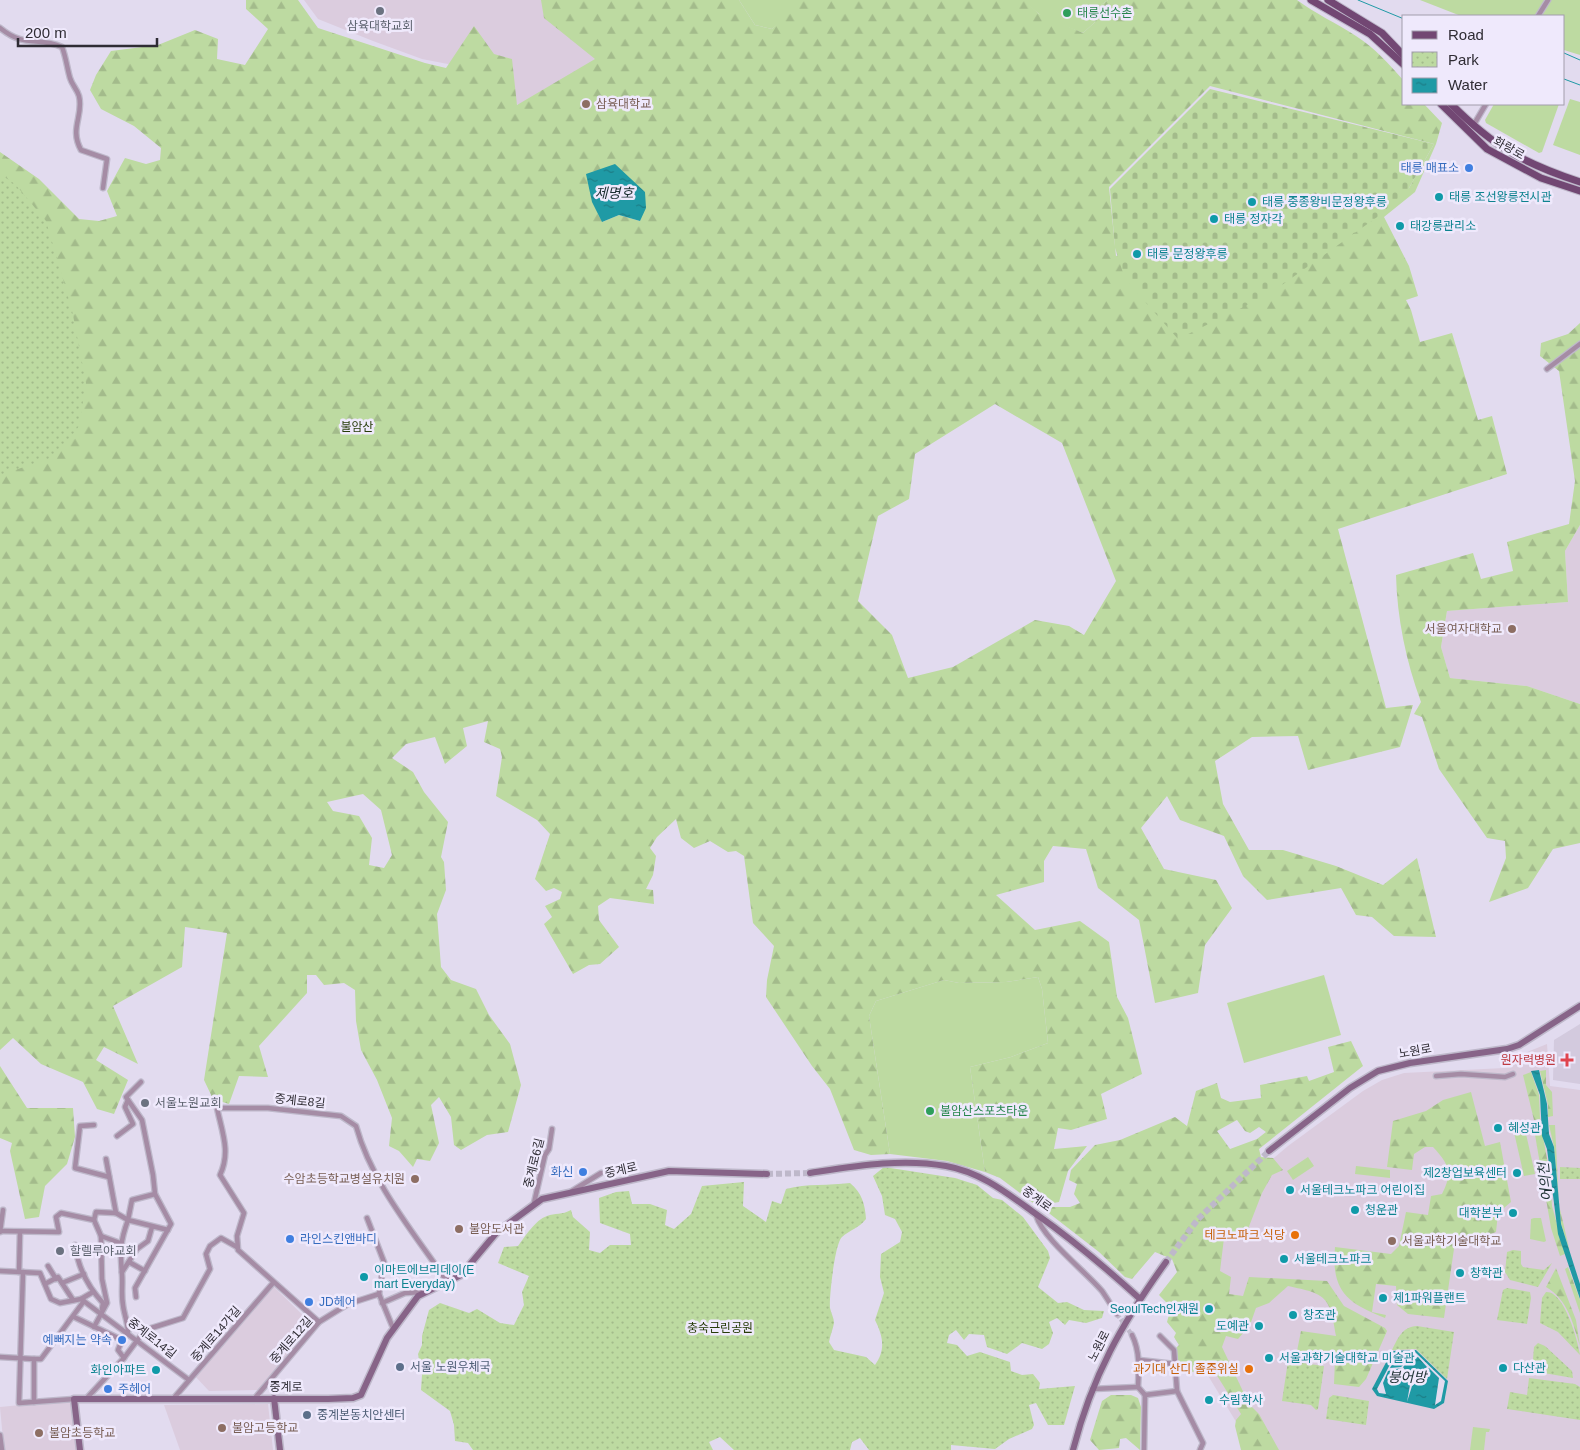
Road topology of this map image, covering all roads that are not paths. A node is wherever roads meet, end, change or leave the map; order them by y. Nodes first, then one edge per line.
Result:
1 (1312, 0) edge
2 (1328, 0) edge
3 (1548, 0) edge
4 (1539, 15) edge
5 (0, 28) edge
6 (1402, 54) edge
7 (1402, 63) edge
8 (1442, 105) edge
9 (1452, 105) edge
10 (1485, 105) edge
11 (1471, 129) junction
12 (1580, 182) edge
13 (103, 188) dead end
14 (1580, 191) edge
15 (1580, 344) edge
16 (1548, 369) dead end
17 (1580, 1006) edge
18 (1513, 1074) dead end
19 (1436, 1076) dead end
20 (141, 1082) dead end
21 (128, 1100) junction
22 (94, 1125) dead end
23 (552, 1129) dead end
24 (117, 1136) dead end
25 (1269, 1150) tunnel mouth
26 (106, 1159) dead end
27 (600, 1173) dead end
28 (810, 1173) tunnel mouth
29 (768, 1174) tunnel mouth
30 (109, 1177) junction
31 (571, 1192) junction
32 (155, 1194) junction
33 (534, 1203) junction
34 (3, 1210) dead end
35 (116, 1213) junction
36 (1036, 1214) junction
37 (367, 1218) dead end
38 (94, 1220) junction
39 (128, 1220) junction
40 (152, 1227) junction
41 (168, 1230) junction
42 (0, 1232) edge
43 (20, 1232) junction
44 (101, 1236) junction
45 (120, 1243) junction
46 (75, 1245) dead end
47 (237, 1247) junction
48 (128, 1262) junction
49 (1166, 1262) tunnel mouth
50 (48, 1266) dead end
51 (0, 1271) edge
52 (145, 1271) junction
53 (21, 1272) junction
54 (122, 1272) junction
55 (84, 1274) junction
56 (56, 1278) junction
57 (62, 1283) junction
58 (274, 1283) junction
59 (448, 1283) junction
60 (45, 1284) junction
61 (93, 1292) junction
62 (425, 1292) junction
63 (379, 1294) junction
64 (136, 1297) dead end
65 (1139, 1298) junction
66 (73, 1300) junction
67 (83, 1300) junction
68 (382, 1303) junction
69 (101, 1313) junction
70 (1117, 1314) tunnel mouth
71 (74, 1317) junction
72 (318, 1322) junction
73 (94, 1327) junction
74 (394, 1328) junction
75 (128, 1332) junction
76 (1132, 1335) tunnel mouth
77 (1160, 1336) dead end
78 (138, 1341) junction
79 (0, 1357) edge
80 (20, 1358) junction
81 (124, 1358) junction
82 (34, 1359) junction
83 (1139, 1360) junction
84 (1174, 1364) junction
85 (189, 1380) junction
86 (1138, 1387) junction
87 (1092, 1389) junction
88 (1177, 1391) junction
89 (1145, 1395) junction
90 (255, 1398) junction
91 (274, 1398) junction
92 (74, 1399) junction
93 (86, 1399) junction
94 (173, 1399) junction
95 (34, 1402) junction
96 (0, 1435) edge
97 (2, 1450) edge
98 (80, 1450) edge
99 (280, 1450) edge
100 (1073, 1450) edge
101 (1144, 1450) edge
102 (1200, 1450) edge

1 - 7 main road
2 - 6 main road
3 - 4 street
5 - 13 street
8 - 11 main road, 화랑로
9 - 11 main road, 화랑로
10 - 11 street
11 - 12 main road, 화랑로
11 - 14 main road, 화랑로
15 - 16 street
17 - 25 street, 노원로
18 - 19 street
20 - 21 street
21 - 24 street
21 - 32 street
22 - 30 street
23 - 33 street, 중계로6길
26 - 30 street
27 - 31 street
28 - 36 street, 중계로
29 - 31 street, 중계로
30 - 35 street
31 - 33 street, 중계로
32 - 39 street
32 - 41 street
33 - 59 street, 중계로
34 - 42 street
35 - 38 street
35 - 39 street
36 - 65 street, 중계로
36 - 70 street
37 - 63 street
38 - 43 street
38 - 44 street
39 - 40 street
39 - 45 street
40 - 41 street
40 - 48 street
41 - 52 street
42 - 43 street
43 - 53 street
44 - 45 street
44 - 69 street
45 - 54 street
46 - 55 street
47 - 58 street
47 - 59 street, 중계로8길
47 - 78 street
48 - 52 street
48 - 54 street
49 - 65 street, 노원로
50 - 56 street
51 - 53 street
52 - 64 street
53 - 60 street
53 - 80 street
54 - 75 street
55 - 57 street
55 - 61 street
56 - 57 street
56 - 60 street
57 - 66 street
58 - 72 street
58 - 85 street, 중계로14가길
59 - 62 street, 중계로
60 - 66 street
61 - 67 street
61 - 69 street
62 - 68 street, 중계로
62 - 74 street, 중계로
63 - 68 street
63 - 72 street, 중계로12길
65 - 87 street, 노원로
66 - 67 street
67 - 69 street, 중계로14길
67 - 71 street
68 - 74 street
69 - 73 street
69 - 75 street, 중계로14길
71 - 73 street
71 - 82 street
72 - 90 street, 중계로12길
73 - 81 street
74 - 91 street, 중계로
75 - 78 street, 중계로14길
76 - 83 street
77 - 84 street
78 - 81 street
78 - 85 street, 중계로14길
79 - 80 street
80 - 82 street
80 - 95 street
81 - 93 street
82 - 95 street
83 - 84 street
83 - 86 street
84 - 88 street
85 - 94 street, 중계로14가길
86 - 87 street
86 - 89 street
87 - 100 street, 노원로
88 - 89 street
88 - 102 street
89 - 101 street
90 - 91 street, 중계로
90 - 94 street, 중계로
91 - 99 street
92 - 93 street, 중계로
92 - 95 street
92 - 98 street
93 - 94 street, 중계로
96 - 97 street

